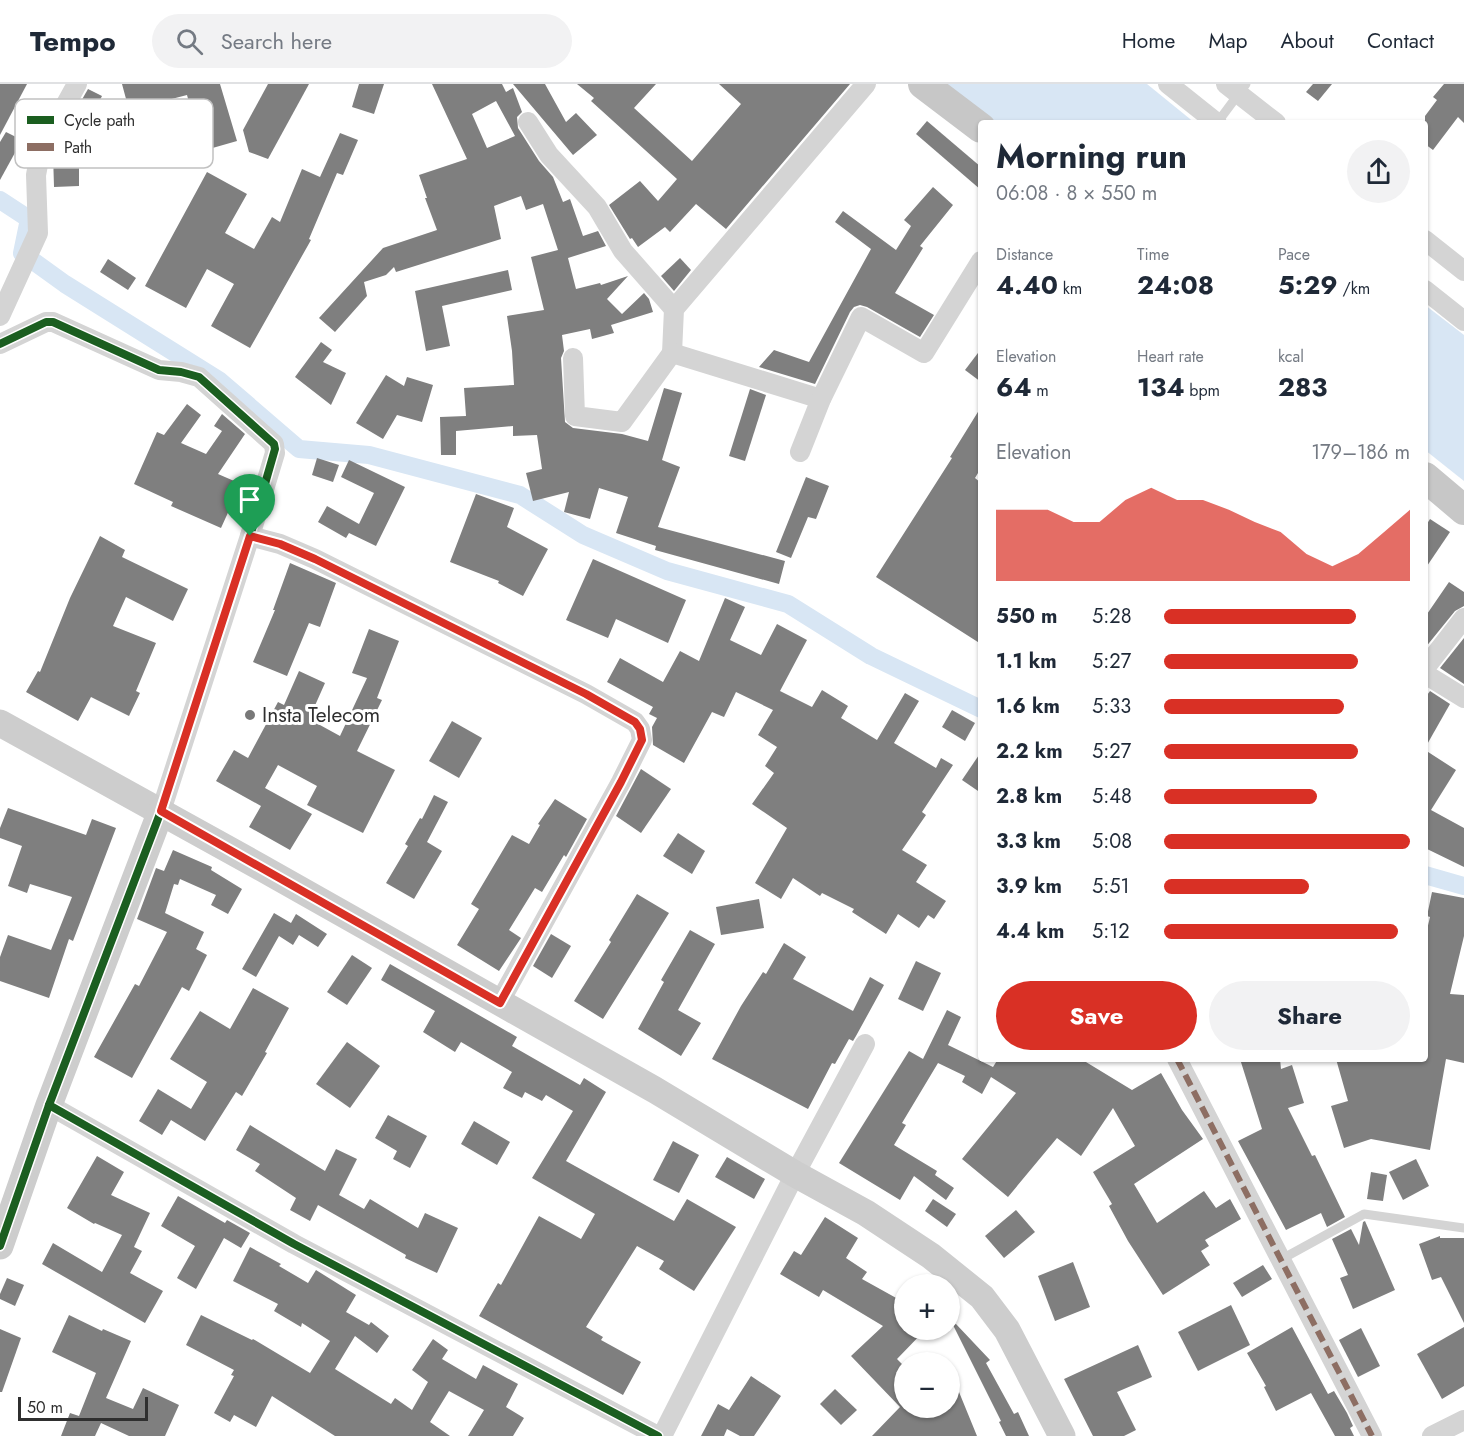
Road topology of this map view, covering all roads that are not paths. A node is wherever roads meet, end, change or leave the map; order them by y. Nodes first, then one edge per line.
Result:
1 (77, 84) edge
2 (866, 84) edge
3 (923, 84) edge
4 (1168, 84) edge
5 (1237, 87) edge
6 (68, 99) edge
7 (1213, 120) edge
8 (1219, 120) edge
9 (1273, 120) edge
10 (528, 122) dead end
11 (978, 126) edge
12 (37, 168) edge
13 (1428, 242) edge
14 (978, 266) edge
15 (1464, 271) edge
16 (1428, 292) edge
17 (674, 309) junction
18 (0, 316) edge
19 (1464, 321) edge
20 (0, 344) edge
21 (672, 353) junction
22 (573, 358) dead end
23 (820, 399) junction
24 (800, 452) dead end
25 (1428, 480) edge
26 (1464, 510) edge
27 (250, 536) junction
28 (1464, 618) edge
29 (1428, 664) edge
30 (1428, 676) edge
31 (1464, 698) edge
32 (0, 723) edge
33 (161, 811) junction
34 (500, 1003) junction
35 (865, 1044) dead end
36 (1179, 1062) edge
37 (49, 1105) junction
38 (795, 1174) junction
39 (1464, 1228) edge
40 (0, 1246) edge
41 (1280, 1260) junction
42 (1464, 1420) edge
43 (660, 1436) edge
44 (1062, 1436) edge
45 (1372, 1436) edge
46 (1432, 1436) edge

1 - 6 street
2 - 17 street
3 - 11 main road
4 - 7 street
5 - 8 lane
5 - 9 street
10 - 17 street
12 - 18 street
13 - 15 street
14 - 23 street
16 - 19 street
17 - 21 street
20 - 27 street
21 - 22 street
21 - 23 street
23 - 24 street
25 - 26 main road
27 - 33 street
27 - 34 street
28 - 29 street
30 - 31 street
32 - 33 main road
33 - 34 main road
33 - 37 main road
34 - 38 main road
35 - 38 street
36 - 41 street
37 - 40 main road
37 - 43 street
38 - 43 street
38 - 44 main road
39 - 41 lane
41 - 45 street
42 - 46 street

